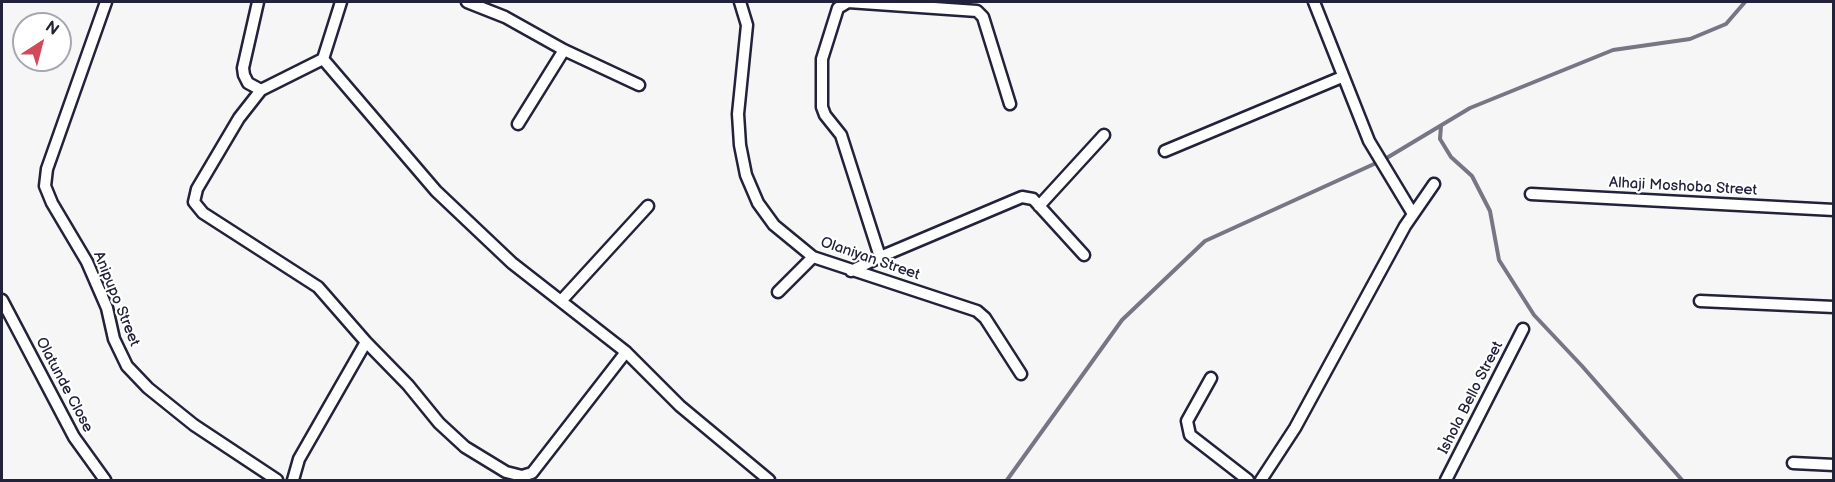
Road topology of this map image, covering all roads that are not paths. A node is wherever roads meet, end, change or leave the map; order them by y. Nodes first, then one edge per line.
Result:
1 (106, 2) edge
2 (258, 2) edge
3 (341, 2) edge
4 (467, 2) edge
5 (740, 2) edge
6 (1314, 2) edge
7 (564, 50) junction
8 (323, 59) junction
9 (1342, 77) junction
10 (639, 85) dead end
11 (261, 90) junction
12 (1010, 104) dead end
13 (518, 124) dead end
14 (1104, 135) dead end
15 (1165, 151) dead end
16 (1434, 184) dead end
17 (1531, 194) dead end
18 (648, 206) dead end
19 (1040, 206) junction
20 (1833, 210) edge
21 (1413, 214) junction
22 (1084, 255) dead end
23 (813, 257) junction
24 (880, 257) junction
25 (852, 271) junction
26 (778, 292) dead end
27 (2, 300) edge
28 (1700, 301) dead end
29 (561, 302) junction
30 (1833, 307) edge
31 (1523, 329) dead end
32 (366, 342) junction
33 (626, 352) junction
34 (1021, 374) dead end
35 (1211, 378) dead end
36 (1793, 463) dead end
37 (1833, 465) edge
38 (105, 480) edge
39 (277, 480) edge
40 (293, 480) edge
41 (769, 480) edge
42 (1248, 480) edge
43 (1261, 480) edge
44 (1446, 480) edge

1 - 39 street, Anipupo Street
2 - 11 street
3 - 8 street
4 - 7 street
5 - 23 street, Olaniyan Street
6 - 9 street
7 - 10 street
7 - 13 street
8 - 11 street
8 - 29 street
9 - 15 street
9 - 21 street
11 - 32 street
12 - 24 street
14 - 19 street
16 - 21 street
17 - 20 street, Alhaji Moshoba Street
18 - 29 street
19 - 22 street
19 - 24 street
21 - 43 street
23 - 25 street, Olaniyan Street
23 - 26 street
24 - 25 street
25 - 34 street, Olaniyan Street
27 - 38 street, Olatunde Close
28 - 30 street
29 - 33 street
31 - 44 street, Ishola Bello Street
32 - 33 street
32 - 40 street
33 - 41 street
35 - 42 street
36 - 37 street

